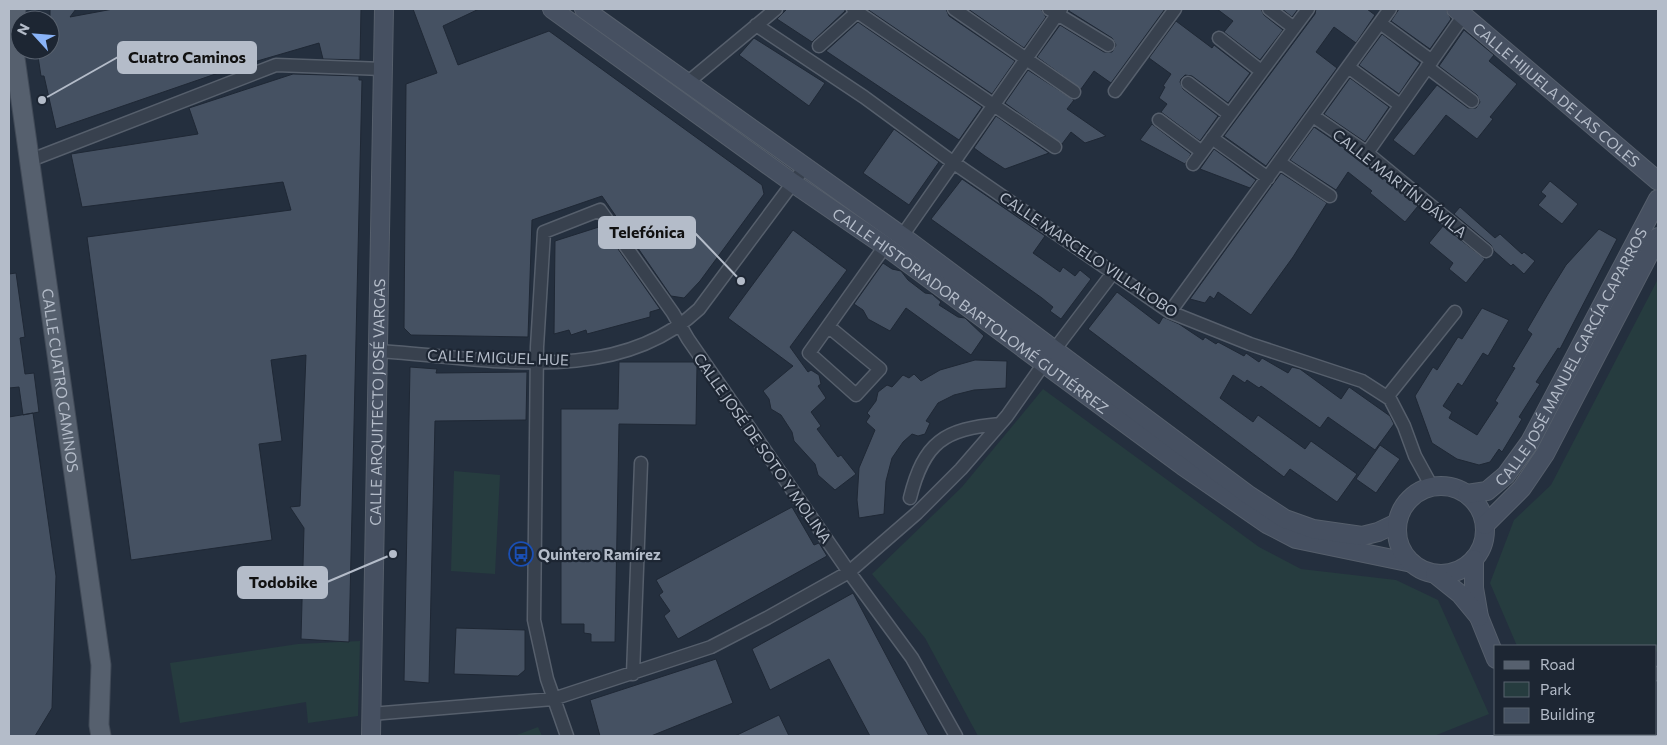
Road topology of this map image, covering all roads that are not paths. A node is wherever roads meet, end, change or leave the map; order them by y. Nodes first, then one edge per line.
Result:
1 (384, 9) edge
2 (552, 9) edge
3 (584, 9) edge
4 (776, 9) edge
5 (954, 9) edge
6 (1175, 9) edge
7 (1269, 9) edge
8 (1308, 9) edge
9 (1390, 9) edge
10 (855, 10) edge
11 (1056, 10) edge
12 (1460, 12) edge
13 (1380, 23) junction
14 (756, 25) junction
15 (1294, 28) junction
16 (1219, 38) dead end
17 (1108, 45) dead end
18 (819, 46) dead end
19 (1026, 59) junction
20 (14, 60) edge
21 (1429, 64) junction
22 (1348, 67) junction
23 (383, 69) junction
24 (1261, 71) junction
25 (687, 83) junction
26 (1188, 83) dead end
27 (1114, 91) dead end
28 (1074, 92) dead end
29 (1472, 101) dead end
30 (1400, 105) junction
31 (994, 106) junction
32 (1229, 114) junction
33 (1313, 116) junction
34 (1159, 120) dead end
35 (1212, 138) junction
36 (1055, 147) dead end
37 (1202, 152) junction
38 (1367, 153) junction
39 (31, 160) junction
40 (1279, 162) junction
41 (954, 163) junction
42 (1193, 164) dead end
43 (804, 168) junction
44 (1268, 178) junction
45 (1658, 181) edge
46 (793, 183) junction
47 (1330, 196) dead end
48 (1658, 199) edge
49 (902, 236) junction
50 (1658, 237) edge
51 (886, 246) junction
52 (1486, 251) dead end
53 (1112, 274) junction
54 (1170, 312) junction
55 (1455, 312) dead end
56 (681, 326) junction
57 (829, 327) junction
58 (378, 351) junction
59 (1050, 356) junction
60 (537, 362) junction
61 (1387, 397) junction
62 (1000, 424) junction
63 (641, 463) dead end
64 (1432, 487) junction
65 (1467, 494) junction
66 (910, 498) dead end
67 (1397, 523) junction
68 (1484, 525) junction
69 (1474, 559) junction
70 (1412, 563) junction
71 (848, 572) junction
72 (1435, 574) junction
73 (1479, 617) junction
74 (1494, 654) edge
75 (632, 674) junction
76 (553, 699) junction
77 (371, 714) junction
78 (98, 733) edge
79 (371, 736) edge
80 (567, 736) edge
81 (956, 736) edge

1 - 23 street, CALLE ARQUITECTO JOSÉ VARGAS
2 - 46 street, CALLE HISTORIADOR BARTOLOMÉ GUTIÉRREZ
3 - 25 street, CALLE HISTORIADOR BARTOLOMÉ GUTIÉRREZ
4 - 14 street
5 - 19 street
6 - 27 street
7 - 15 street
8 - 15 street
9 - 13 street
10 - 18 street
10 - 31 street
11 - 17 street
11 - 19 street
12 - 21 street
12 - 45 street, CALLE HIJUELA DE LAS COLES
13 - 21 street
13 - 22 street
14 - 25 street
14 - 41 street, CALLE MARCELO VILLALOBO
15 - 24 street
16 - 24 street
19 - 28 street
19 - 31 street
20 - 39 main road, CALLE CUATRO CAMINOS
21 - 29 street
21 - 30 street
22 - 30 street
22 - 33 street
23 - 39 street
23 - 58 street, CALLE ARQUITECTO JOSÉ VARGAS
24 - 32 street
25 - 43 street, CALLE HISTORIADOR BARTOLOMÉ GUTIÉRREZ
26 - 32 street
30 - 38 street
31 - 36 street
31 - 41 street
32 - 35 street
33 - 38 street, CALLE MARTÍN DÁVILA
33 - 40 street
34 - 37 street
35 - 37 street
35 - 44 street
37 - 42 street
38 - 52 street, CALLE MARTÍN DÁVILA
39 - 78 main road, CALLE CUATRO CAMINOS
40 - 44 street
40 - 47 street
41 - 49 street
41 - 53 street, CALLE MARCELO VILLALOBO
43 - 46 street, CALLE MIGUEL HUE
43 - 49 street, CALLE HISTORIADOR BARTOLOMÉ GUTIÉRREZ
44 - 54 street
46 - 51 street, CALLE HISTORIADOR BARTOLOMÉ GUTIÉRREZ
46 - 56 street, CALLE MIGUEL HUE
48 - 65 street, CALLE JOSÉ MANUEL GARCÍA CAPARROS
49 - 59 street, CALLE HISTORIADOR BARTOLOMÉ GUTIÉRREZ
50 - 68 street, CALLE JOSÉ MANUEL GARCÍA CAPARROS
51 - 57 street
51 - 59 street, CALLE HISTORIADOR BARTOLOMÉ GUTIÉRREZ
53 - 54 street, CALLE MARCELO VILLALOBO
53 - 59 street
54 - 61 street, CALLE MARCELO VILLALOBO
55 - 61 street
56 - 60 street, CALLE MIGUEL HUE
56 - 60 street, CALLE JOSÉ DE SOTO Y MOLINA
56 - 71 street, CALLE JOSÉ DE SOTO Y MOLINA
57 - 57 street
58 - 60 street, CALLE MIGUEL HUE
58 - 77 street, CALLE ARQUITECTO JOSÉ VARGAS
59 - 62 street
59 - 67 street, CALLE HISTORIADOR BARTOLOMÉ GUTIÉRREZ
59 - 70 street, CALLE HISTORIADOR BARTOLOMÉ GUTIÉRREZ
60 - 76 street
61 - 64 street, CALLE MARCELO VILLALOBO
62 - 66 street
62 - 71 street
63 - 75 street
64 - 65 street
64 - 67 street
65 - 68 street
67 - 70 street
68 - 69 street
69 - 72 street
69 - 73 street
70 - 72 street, CALLE HISTORIADOR BARTOLOMÉ GUTIÉRREZ
71 - 75 street
71 - 81 street, CALLE JOSÉ DE SOTO Y MOLINA
72 - 73 street, CALLE HISTORIADOR BARTOLOMÉ GUTIÉRREZ
73 - 74 street
75 - 76 street
76 - 77 street
76 - 80 street
77 - 79 street, CALLE ARQUITECTO JOSÉ VARGAS

